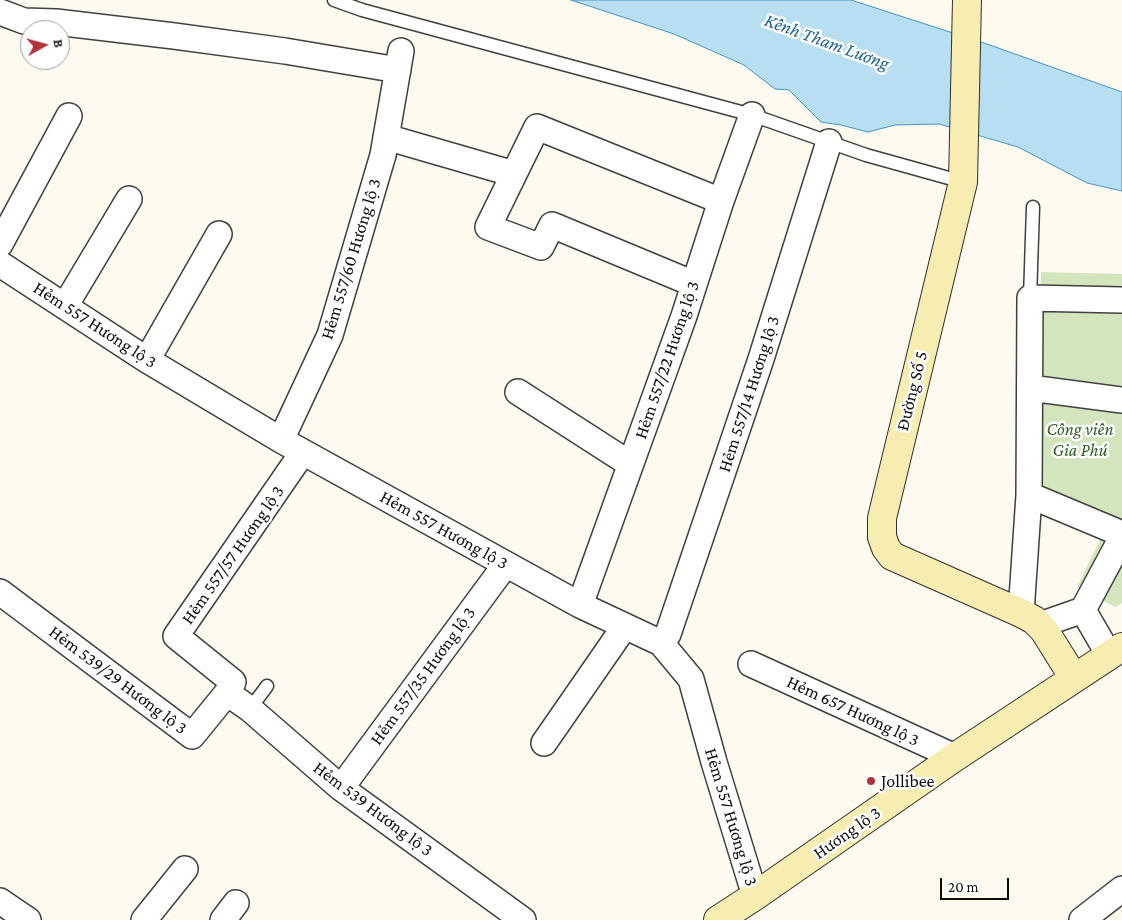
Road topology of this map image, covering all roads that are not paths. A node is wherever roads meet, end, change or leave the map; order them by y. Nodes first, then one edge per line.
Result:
1 (334, 0) edge
2 (966, 0) edge
3 (0, 12) edge
4 (752, 115) junction
5 (69, 116) dead end
6 (386, 136) junction
7 (829, 142) junction
8 (514, 174) junction
9 (963, 182) junction
10 (129, 199) dead end
11 (721, 200) junction
12 (1034, 207) dead end
13 (219, 234) dead end
14 (0, 244) edge
15 (0, 264) edge
16 (694, 284) junction
17 (1030, 298) junction
18 (1122, 300) edge
19 (64, 306) junction
20 (147, 360) junction
21 (1030, 388) junction
22 (518, 392) dead end
23 (1122, 400) edge
24 (281, 440) junction
25 (303, 452) junction
26 (630, 464) junction
27 (1029, 495) junction
28 (1120, 532) edge
29 (506, 564) junction
30 (0, 592) edge
31 (580, 605) junction
32 (1083, 610) junction
33 (1030, 619) junction
34 (625, 626) junction
35 (661, 643) junction
36 (1110, 654) edge
37 (751, 664) dead end
38 (1074, 678) junction
39 (268, 686) dead end
40 (227, 693) junction
41 (250, 709) junction
42 (544, 743) dead end
43 (955, 757) junction
44 (342, 788) junction
45 (185, 869) dead end
46 (1122, 889) edge
47 (755, 896) junction
48 (0, 901) edge
49 (1097, 916) edge
50 (28, 920) edge
51 (144, 920) edge
52 (523, 920) edge
53 (718, 920) edge

1 - 4 lane
2 - 9 street, Đường Số 5
3 - 6 street, Hẻm 557/60 Hương lộ 3
4 - 7 lane
4 - 11 street, Hẻm 557/22 Hương lộ 3
5 - 14 street
6 - 8 street
6 - 24 street, Hẻm 557/60 Hương lộ 3
7 - 9 lane
7 - 35 street, Hẻm 557/14 Hương lộ 3
8 - 11 street
8 - 16 street
9 - 33 street, Đường Số 5
10 - 19 street
11 - 16 street, Hẻm 557/22 Hương lộ 3
12 - 17 lane
13 - 20 street
15 - 19 street, Hẻm 557 Hương lộ 3
16 - 26 street, Hẻm 557/22 Hương lộ 3
17 - 18 street
17 - 21 street
19 - 20 street, Hẻm 557 Hương lộ 3
20 - 24 street, Hẻm 557 Hương lộ 3
21 - 23 street
21 - 27 street
22 - 26 street
24 - 25 street, Hẻm 557 Hương lộ 3
25 - 29 street, Hẻm 557 Hương lộ 3
25 - 40 street, Hẻm 557/57 Hương lộ 3
26 - 31 street, Hẻm 557/22 Hương lộ 3
27 - 28 street
27 - 33 street
28 - 32 street
29 - 31 street, Hẻm 557 Hương lộ 3
29 - 44 street, Hẻm 557/35 Hương lộ 3
30 - 40 street, Hẻm 539/29 Hương lộ 3
31 - 34 street, Hẻm 557 Hương lộ 3
32 - 33 street
32 - 36 street
33 - 38 street
34 - 35 street, Hẻm 557 Hương lộ 3
34 - 42 street
35 - 47 street, Hẻm 557 Hương lộ 3
36 - 38 street, Hương lộ 3
37 - 43 street, Hẻm 657 Hương lộ 3
38 - 43 street, Hương lộ 3
39 - 41 lane
40 - 41 street, Hẻm 539 Hương lộ 3
41 - 44 street, Hẻm 539 Hương lộ 3
43 - 47 street, Hương lộ 3
44 - 52 street, Hẻm 539 Hương lộ 3
45 - 51 street
46 - 49 street
47 - 53 street, Hương lộ 3
48 - 50 street

